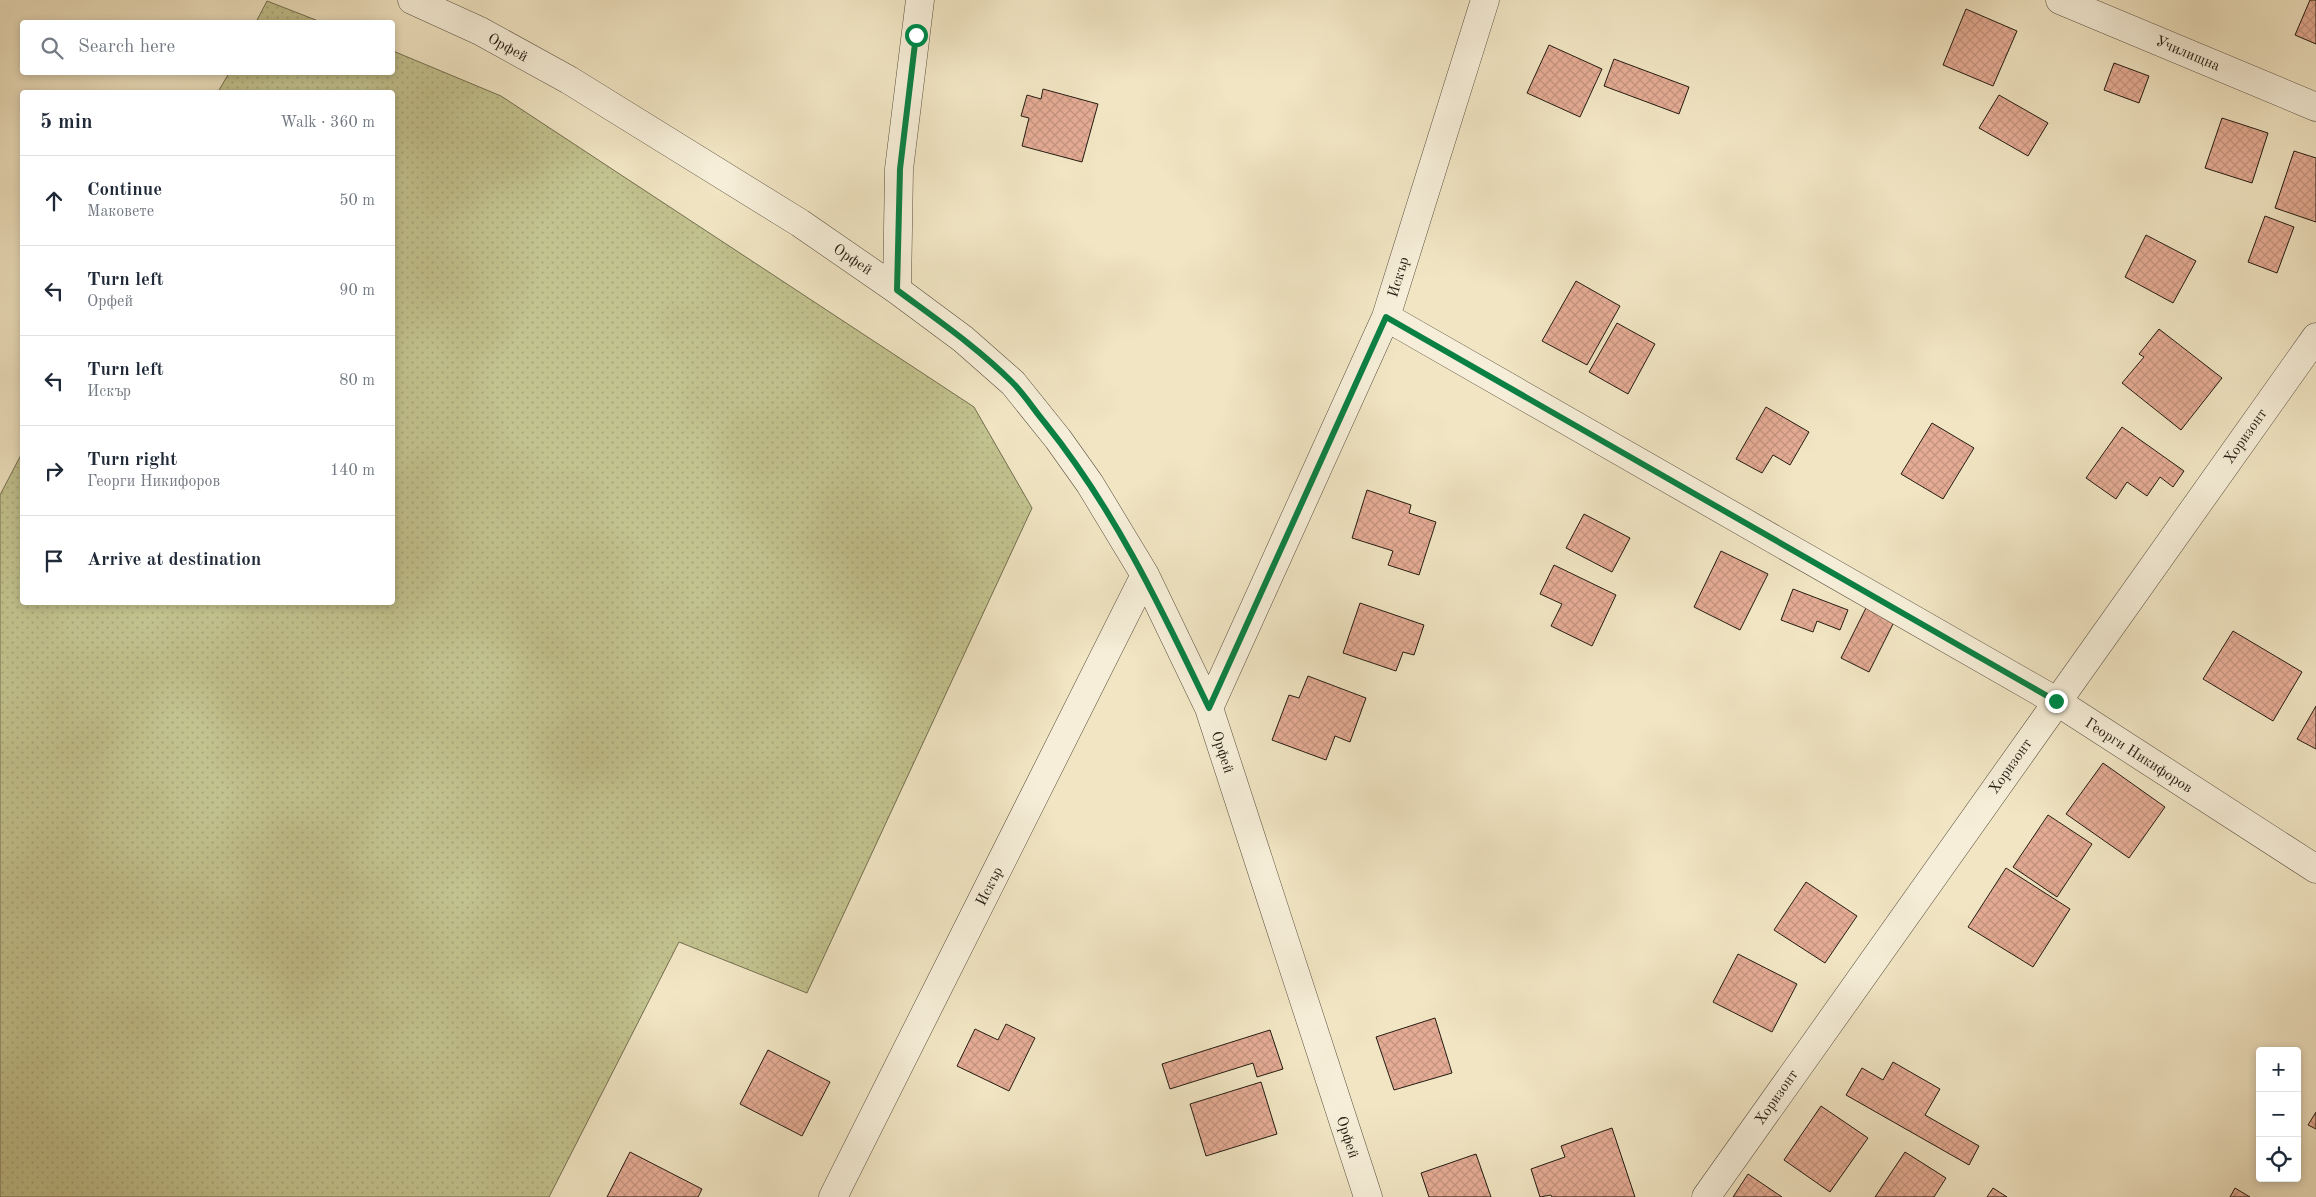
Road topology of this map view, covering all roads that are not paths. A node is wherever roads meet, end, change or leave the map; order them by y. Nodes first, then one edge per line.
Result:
1 (412, 0) edge
2 (920, 0) edge
3 (1485, 0) edge
4 (2060, 0) edge
5 (2316, 106) edge
6 (897, 290) junction
7 (1386, 317) junction
8 (2316, 336) edge
9 (1145, 576) junction
10 (2056, 701) junction
11 (1209, 708) junction
12 (2316, 868) edge
13 (833, 1197) edge
14 (1368, 1197) edge
15 (1706, 1197) edge

1 - 6 street, Орфей
2 - 6 street
3 - 7 street, Искър
4 - 5 street, Училищна
6 - 9 street, Орфей
7 - 10 street, Георги Никифоров
7 - 11 street, Искър
8 - 10 street, Хоризонт
9 - 11 street, Орфей
9 - 13 street, Искър
10 - 12 street, Георги Никифоров
10 - 15 street, Хоризонт
11 - 14 street, Орфей

